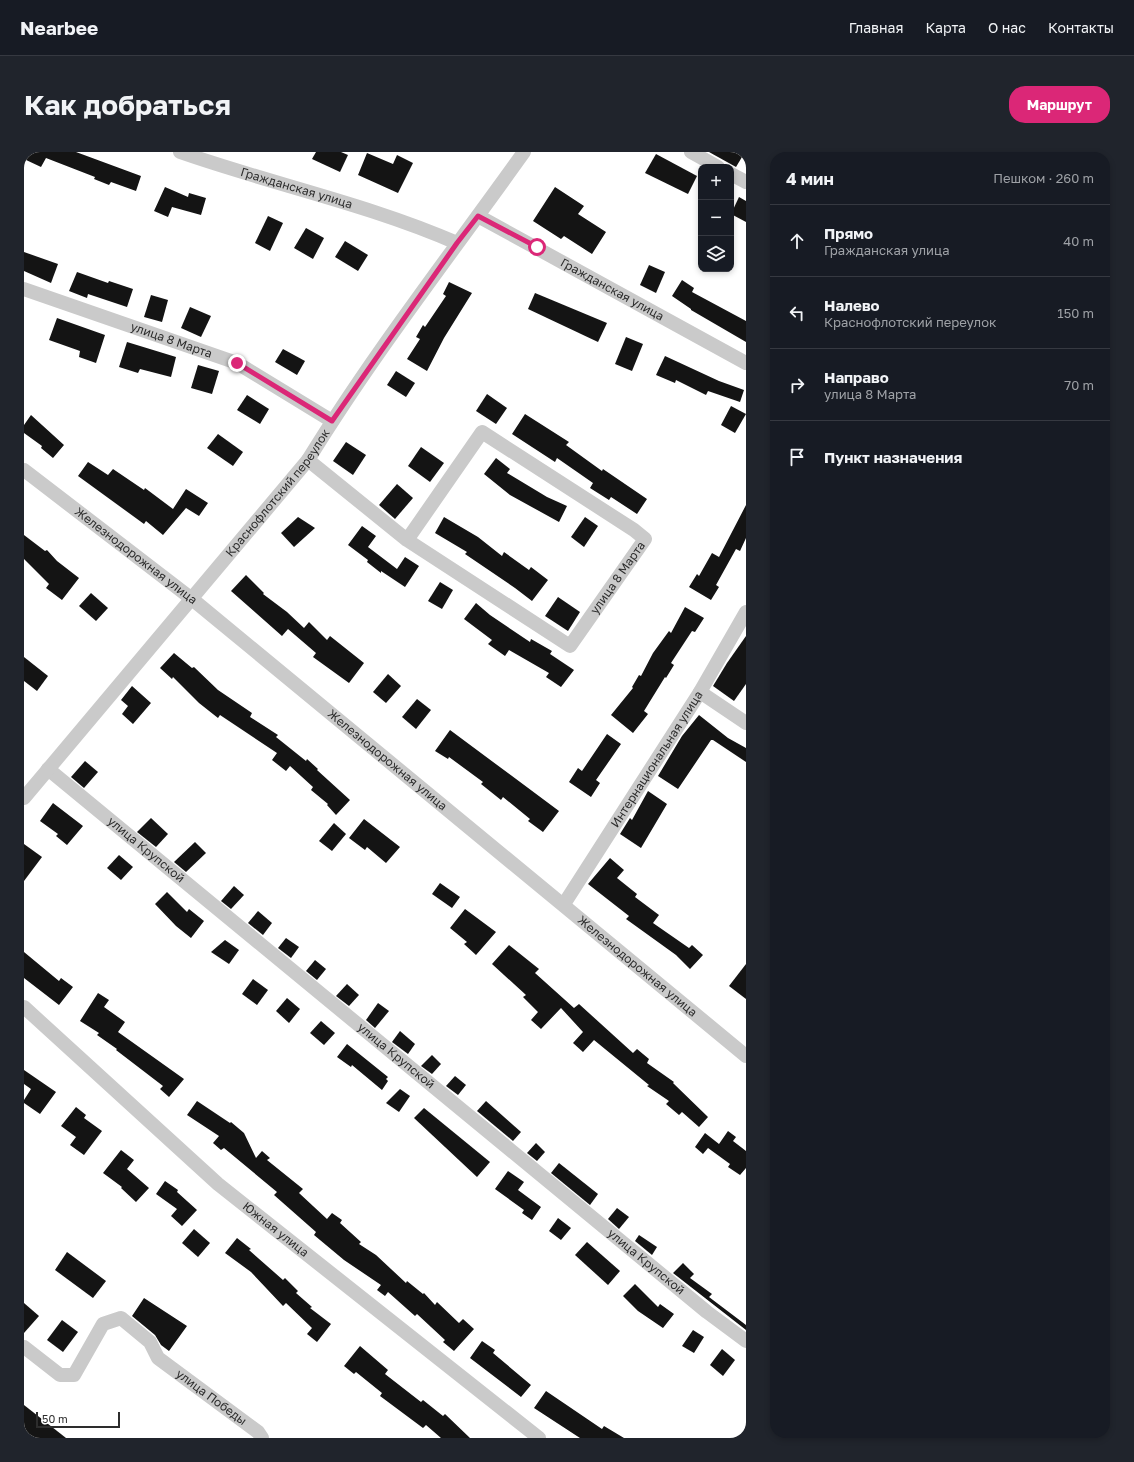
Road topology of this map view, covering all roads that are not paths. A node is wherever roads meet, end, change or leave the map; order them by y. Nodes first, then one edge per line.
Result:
1 (180, 152) edge
2 (524, 152) edge
3 (691, 152) edge
4 (713, 164) edge
5 (734, 176) edge
6 (746, 182) edge
7 (478, 216) junction
8 (457, 243) junction
9 (24, 289) edge
10 (746, 363) edge
11 (332, 421) junction
12 (308, 460) junction
13 (24, 470) edge
14 (406, 540) junction
15 (192, 599) junction
16 (746, 612) edge
17 (700, 692) junction
18 (746, 723) edge
19 (48, 769) junction
20 (24, 798) edge
21 (564, 904) junction
22 (24, 1007) edge
23 (746, 1056) edge
24 (746, 1341) edge
25 (24, 1347) edge
26 (262, 1438) edge
27 (539, 1438) edge

1 - 8 street, Гражданская улица
2 - 7 street, Краснофлотский переулок
3 - 4 street
5 - 6 street
7 - 8 street, Краснофлотский переулок
7 - 10 street, Гражданская улица
8 - 11 street, Краснофлотский переулок
9 - 11 street, улица 8 Марта
11 - 12 street, Краснофлотский переулок
12 - 14 street, улица 8 Марта
12 - 15 street, Краснофлотский переулок
13 - 15 street, Железнодорожная улица
14 - 14 street, улица 8 Марта
15 - 19 street, Краснофлотский переулок
15 - 21 street, Железнодорожная улица
16 - 17 street, Интернациональная улица
17 - 18 street
17 - 21 street, Интернациональная улица
19 - 20 street, Краснофлотский переулок
19 - 24 street, улица Крупской
21 - 23 street, Железнодорожная улица
22 - 27 street, Южная улица
25 - 26 street, улица Победы

